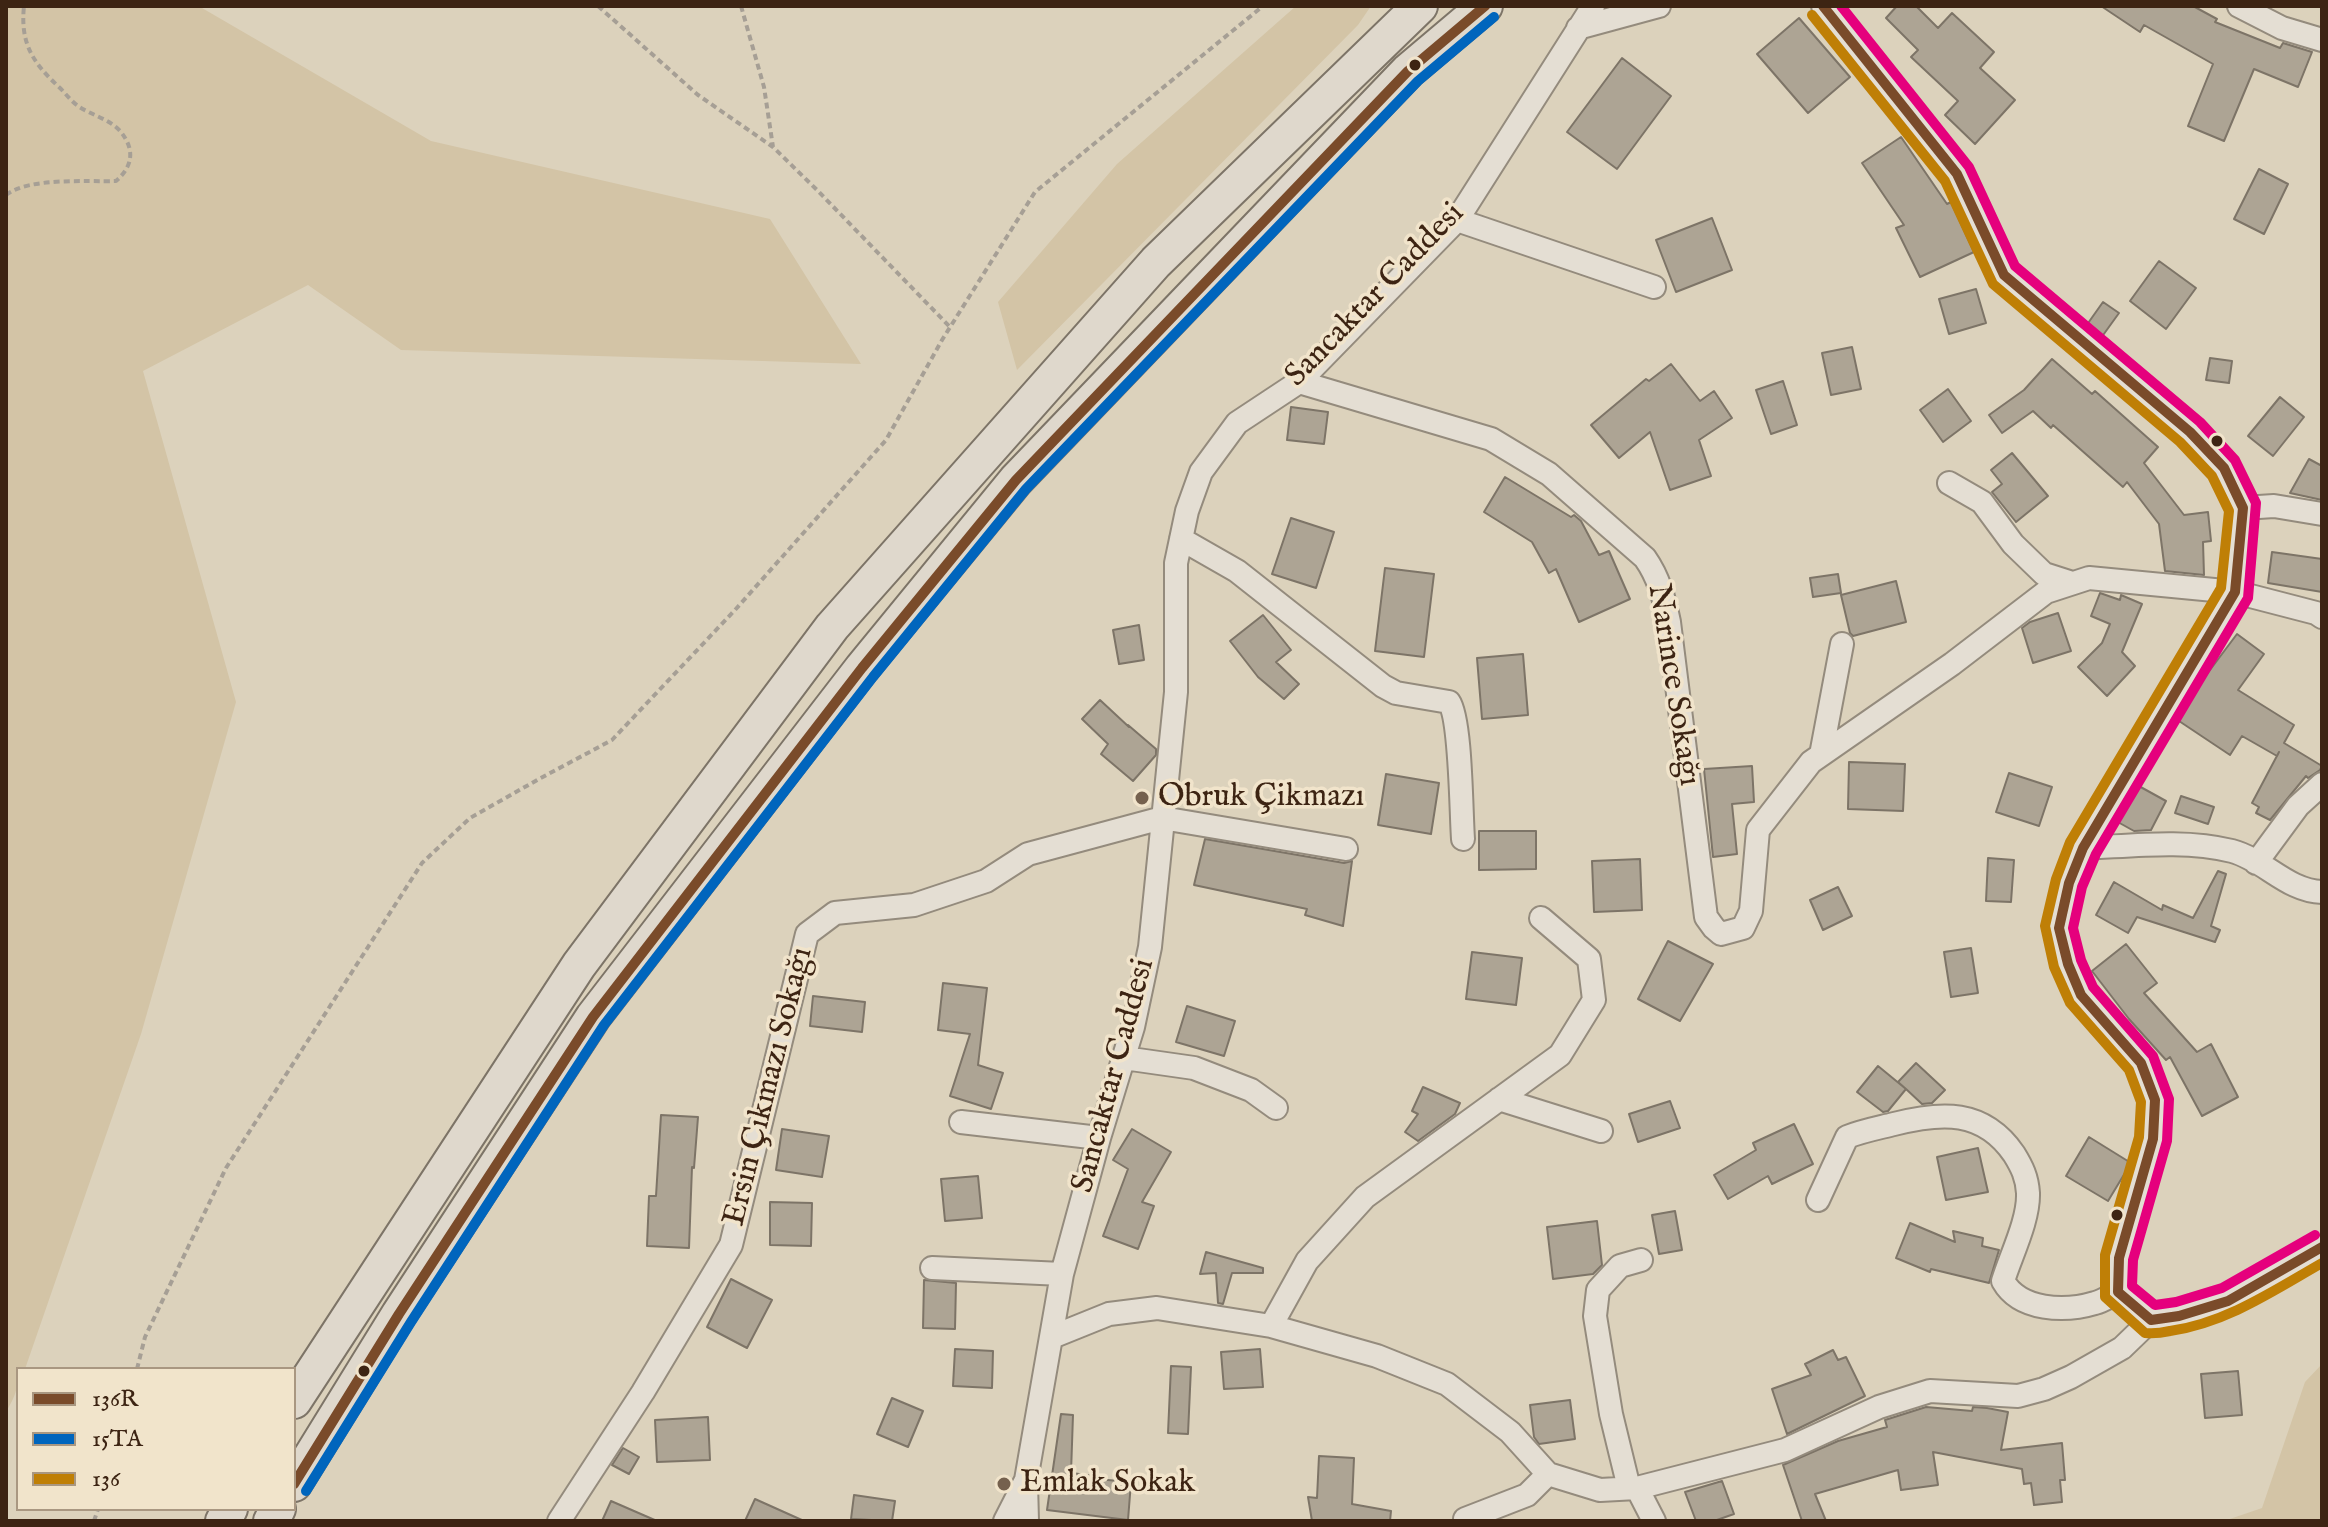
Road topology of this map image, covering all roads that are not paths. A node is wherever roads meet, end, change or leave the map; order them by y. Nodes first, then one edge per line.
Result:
1 (1420, 6) edge
2 (1485, 6) edge
3 (1593, 6) edge
4 (1659, 6) edge
5 (1823, 6) edge
6 (2239, 6) edge
7 (1578, 28) junction
8 (2322, 40) edge
9 (1457, 220) junction
10 (1654, 287) dead end
11 (1299, 382) junction
12 (1949, 483) dead end
13 (2243, 508) junction
14 (2322, 514) edge
15 (1181, 539) junction
16 (2072, 583) junction
17 (2235, 592) junction
18 (2322, 617) edge
19 (1842, 644) dead end
20 (1821, 755) junction
21 (2322, 784) edge
22 (1162, 818) junction
23 (1463, 839) dead end
24 (2083, 848) junction
25 (1346, 849) dead end
26 (2256, 863) junction
27 (2322, 892) edge
28 (1541, 918) dead end
29 (1124, 1058) junction
30 (1499, 1099) junction
31 (1276, 1108) dead end
32 (961, 1122) dead end
33 (1601, 1131) dead end
34 (1099, 1138) junction
35 (1818, 1200) dead end
36 (2322, 1247) edge
37 (1641, 1260) dead end
38 (932, 1268) dead end
39 (1062, 1274) junction
40 (2118, 1292) junction
41 (2151, 1320) junction
42 (1271, 1326) junction
43 (1052, 1337) junction
44 (296, 1398) edge
45 (1548, 1474) junction
46 (1026, 1480) junction
47 (296, 1481) edge
48 (1633, 1488) junction
49 (1465, 1519) dead end
50 (559, 1521) edge
51 (1005, 1521) edge
52 (1027, 1521) edge
53 (1654, 1521) edge

1 - 44 highway
2 - 47 highway
3 - 7 street, Sancaktar Caddesi
4 - 7 street
5 - 13 street
6 - 8 street
7 - 9 street, Sancaktar Caddesi
9 - 10 street
9 - 11 street, Sancaktar Caddesi
11 - 15 street, Sancaktar Caddesi
11 - 20 street, Narince Sokağı
12 - 16 street
13 - 14 street
13 - 17 street
15 - 22 street, Sancaktar Caddesi
15 - 23 street
16 - 17 street, Narince Sokağı
16 - 20 street, Narince Sokağı
17 - 18 street, Narince Sokağı
17 - 24 street
19 - 20 street
21 - 26 street
22 - 25 street
22 - 29 street, Sancaktar Caddesi
22 - 50 street, Ersin Çıkmazı Sokağı
24 - 26 street
24 - 40 street
26 - 27 street
28 - 30 street
29 - 31 street
29 - 34 street, Sancaktar Caddesi
30 - 33 street
30 - 42 street
32 - 34 street
34 - 39 street, Sancaktar Caddesi
35 - 40 street
36 - 41 street
37 - 48 street
38 - 39 street
39 - 43 street, Sancaktar Caddesi
40 - 41 street
41 - 48 street
42 - 43 street
42 - 45 street
43 - 46 street, Sancaktar Caddesi
45 - 48 street
45 - 49 street
46 - 51 street, Sancaktar Caddesi
46 - 52 street
48 - 53 street

